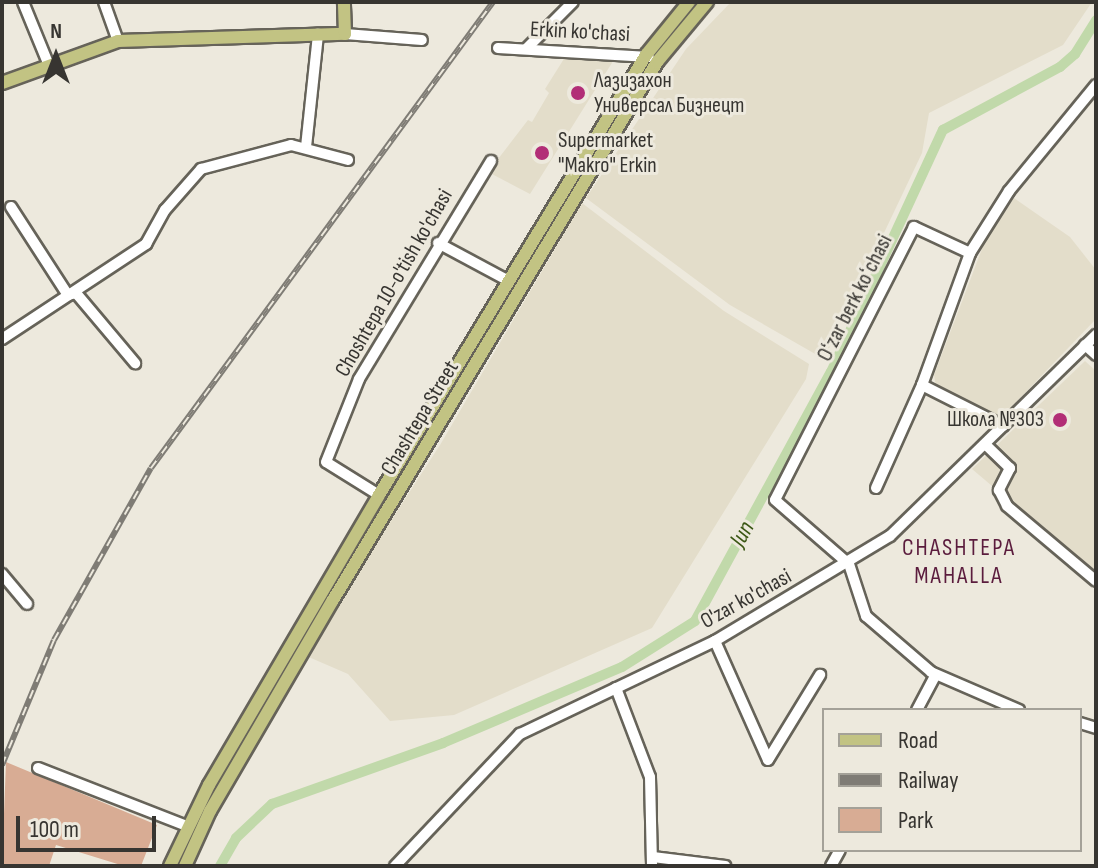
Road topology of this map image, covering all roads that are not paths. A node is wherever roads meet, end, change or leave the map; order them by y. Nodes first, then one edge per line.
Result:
1 (23, 2) edge
2 (104, 2) edge
3 (344, 2) edge
4 (573, 2) edge
5 (689, 2) edge
6 (707, 2) edge
7 (318, 34) junction
8 (345, 34) junction
9 (422, 40) dead end
10 (118, 41) junction
11 (498, 48) dead end
12 (526, 49) junction
13 (652, 59) junction
14 (48, 63) junction
15 (2, 83) edge
16 (1096, 85) edge
17 (306, 147) junction
18 (348, 160) dead end
19 (491, 161) dead end
20 (11, 207) dead end
21 (438, 243) junction
22 (970, 253) junction
23 (509, 281) junction
24 (76, 293) junction
25 (1096, 335) edge
26 (2, 339) edge
27 (1085, 345) junction
28 (1096, 355) edge
29 (135, 363) dead end
30 (922, 385) junction
31 (421, 426) junction
32 (1003, 426) junction
33 (433, 434) junction
34 (987, 446) junction
35 (876, 488) dead end
36 (379, 495) junction
37 (849, 564) junction
38 (2, 574) edge
39 (1096, 581) edge
40 (27, 604) dead end
41 (715, 641) junction
42 (820, 675) dead end
43 (936, 675) junction
44 (616, 688) junction
45 (918, 708) edge
46 (1014, 708) edge
47 (38, 768) dead end
48 (187, 826) junction
49 (652, 861) edge
50 (170, 866) edge
51 (185, 866) edge
52 (395, 866) edge
53 (725, 866) edge

1 - 14 street
2 - 10 street
3 - 8 main road
4 - 12 street
5 - 13 main road, Chashtepa Street
6 - 13 main road, Chashtepa Street
7 - 8 main road
7 - 10 main road
7 - 17 street
8 - 9 street
10 - 14 main road
11 - 12 street, Erkin ko'chasi
12 - 13 street, Erkin ko'chasi
13 - 23 main road, Chashtepa Street
13 - 33 main road, Chashtepa Street
14 - 15 main road
16 - 22 street
17 - 18 street
17 - 24 street
19 - 21 street, Choshtepa 10-o'tish ko'chasi
20 - 24 street
21 - 23 street
21 - 36 street, Choshtepa 10-o'tish ko'chasi
22 - 30 street
22 - 37 street, Oʻzar berk koʻchasi
23 - 31 main road, Chashtepa Street
24 - 26 street
24 - 29 street
25 - 27 street, O'zar ko'chasi
27 - 28 street
27 - 32 street, O'zar ko'chasi
30 - 32 street
30 - 35 street
31 - 33 main road
31 - 36 main road, Chashtepa Street
32 - 34 street, O'zar ko'chasi
33 - 51 main road, Chashtepa Street
34 - 37 street, O'zar ko'chasi
34 - 39 street
36 - 48 main road, Chashtepa Street
37 - 41 street, O'zar ko'chasi
37 - 43 street
38 - 40 street
41 - 42 street
41 - 44 street, O'zar ko'chasi
43 - 45 street
43 - 46 street
44 - 49 street
44 - 52 street, O'zar ko'chasi
47 - 48 street
48 - 50 main road, Chashtepa Street
49 - 53 street

